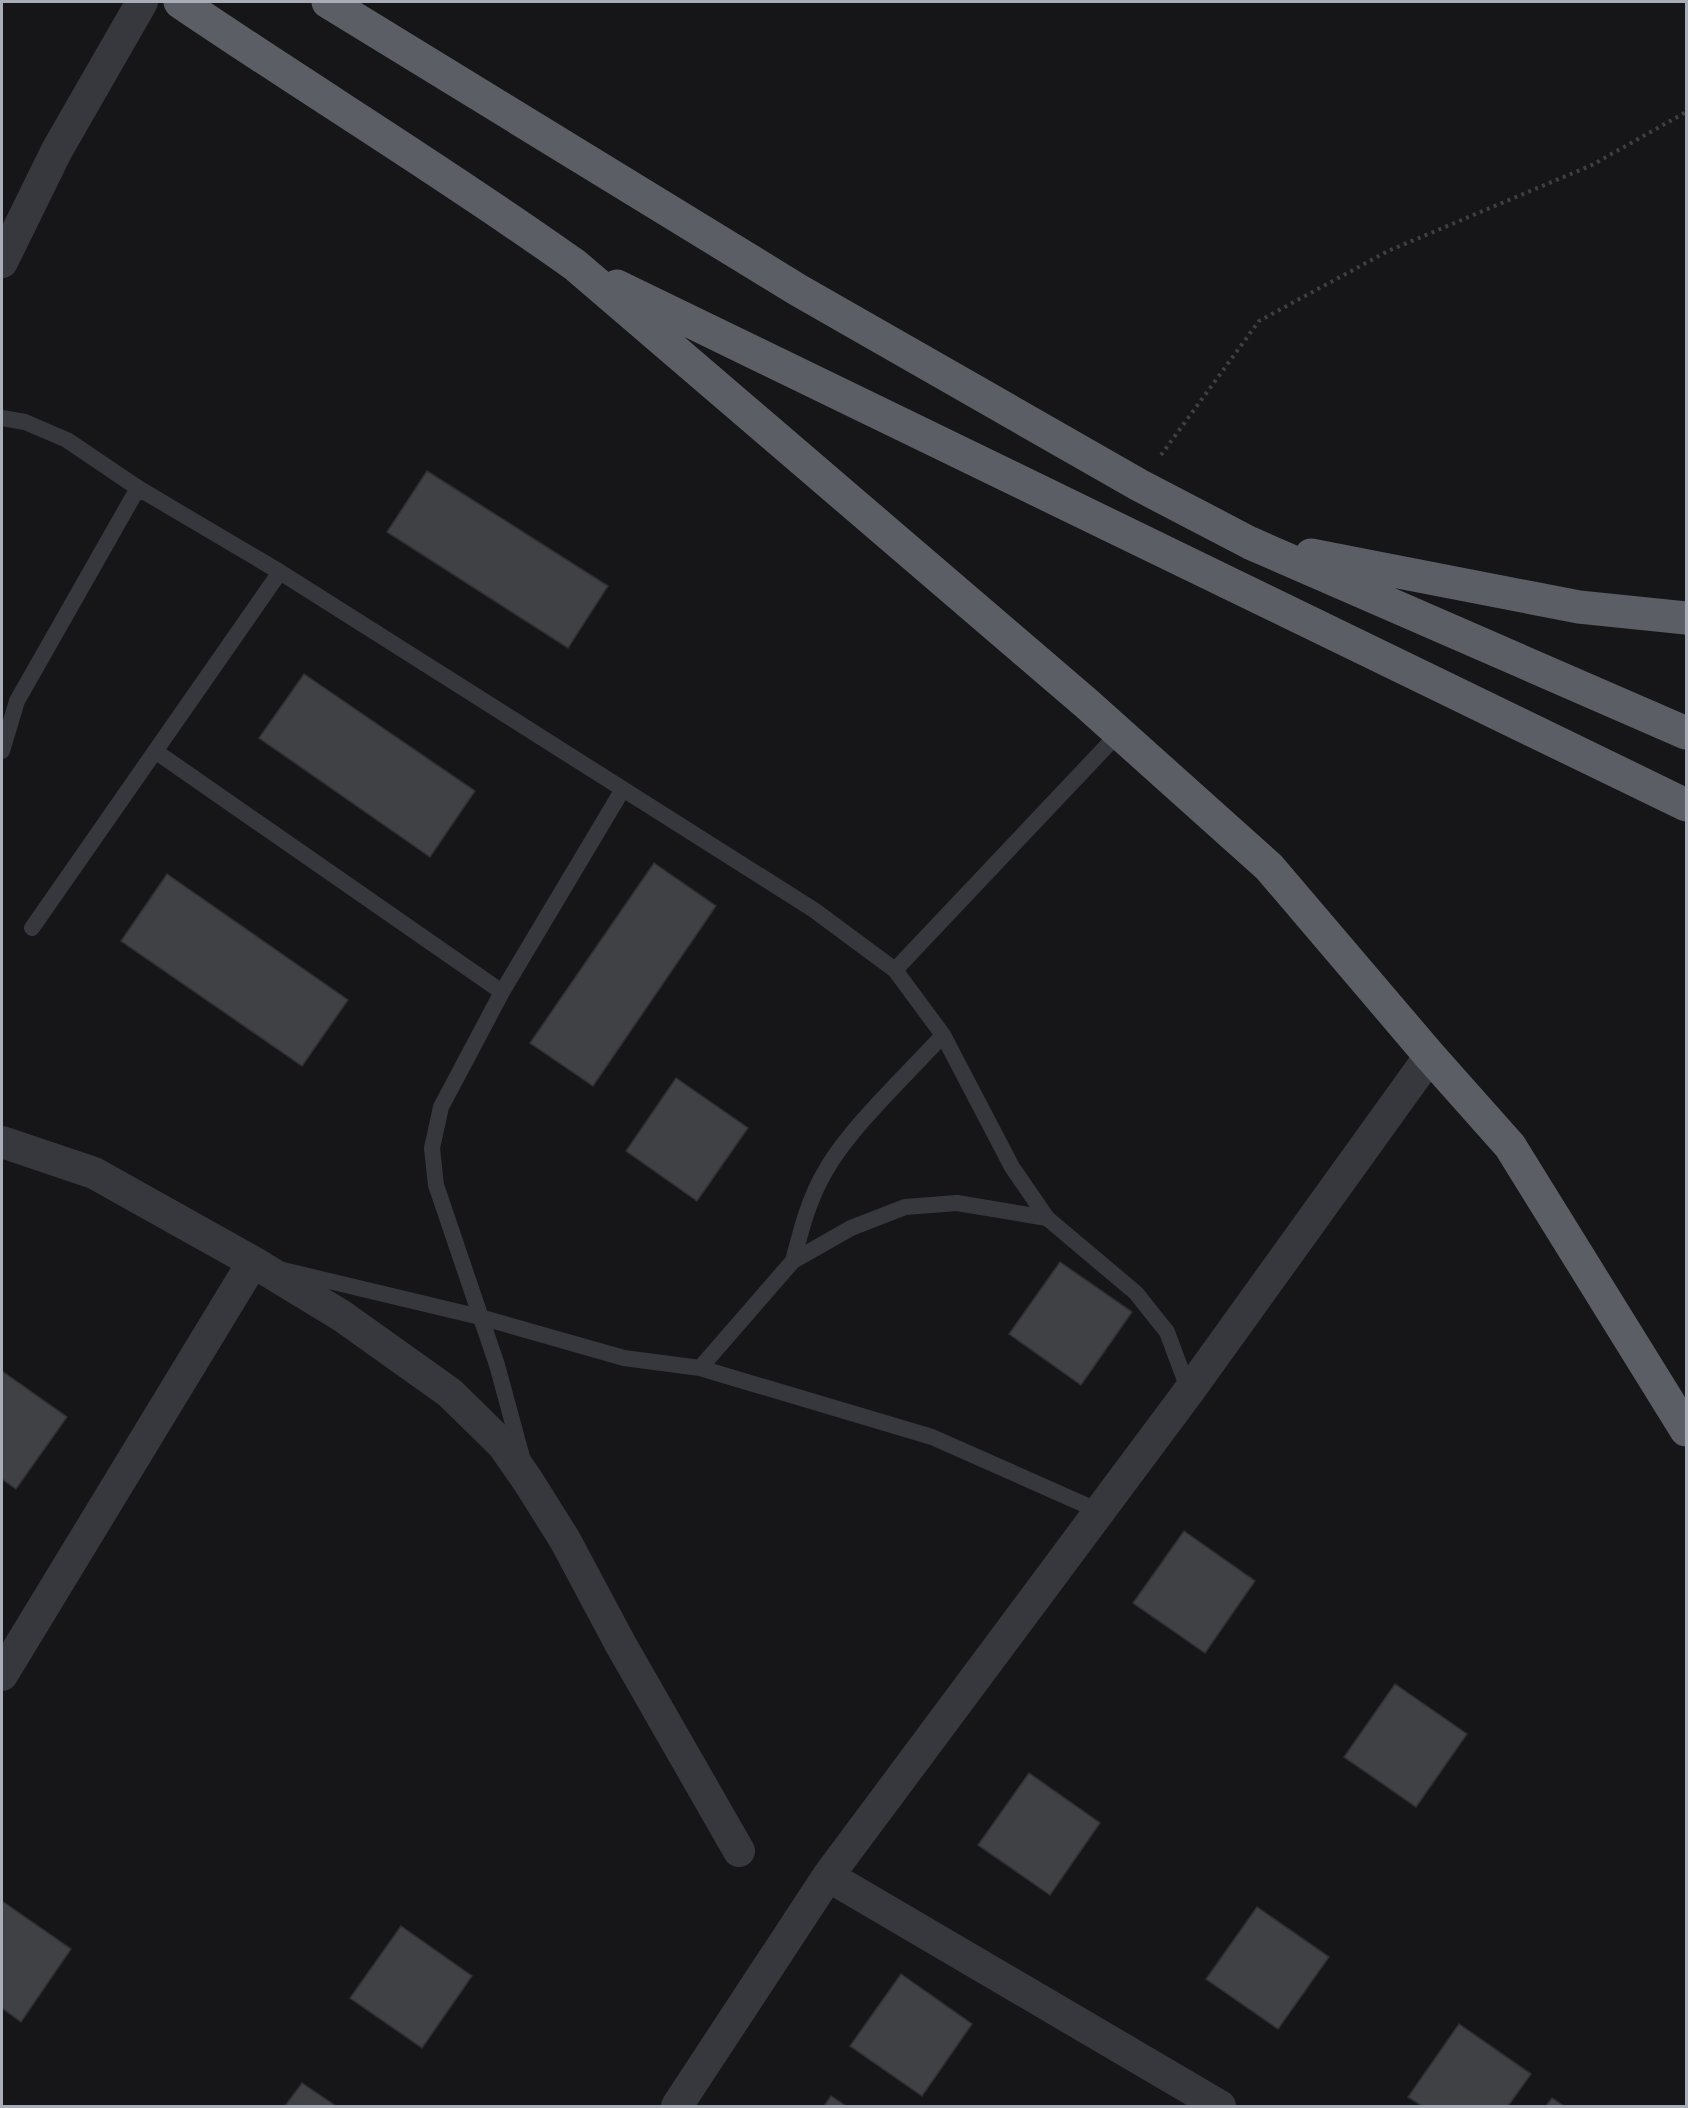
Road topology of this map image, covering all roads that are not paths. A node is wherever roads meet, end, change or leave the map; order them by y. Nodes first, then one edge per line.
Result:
1 (142, 2) edge
2 (180, 2) edge
3 (328, 2) edge
4 (2, 262) edge
5 (575, 266) junction
6 (2, 418) edge
7 (138, 488) junction
8 (1250, 543) junction
9 (280, 572) junction
10 (1686, 618) edge
11 (17, 701) junction
12 (2, 710) edge
13 (1686, 732) edge
14 (1119, 733) junction
15 (2, 751) edge
16 (155, 752) junction
17 (623, 789) junction
18 (1686, 805) edge
19 (33, 928) dead end
20 (895, 970) junction
21 (502, 992) junction
22 (943, 1035) junction
23 (1430, 1056) junction
24 (2, 1142) edge
25 (1047, 1218) junction
26 (793, 1261) junction
27 (253, 1262) junction
28 (480, 1317) junction
29 (699, 1368) junction
30 (1189, 1391) junction
31 (1686, 1430) edge
32 (528, 1481) junction
33 (1099, 1511) junction
34 (2, 1675) edge
35 (739, 1851) dead end
36 (828, 1876) junction
37 (676, 2106) edge
38 (1220, 2106) edge

1 - 4 street
2 - 5 highway
3 - 8 highway
5 - 14 highway
5 - 18 highway
6 - 7 lane
7 - 9 lane
7 - 11 lane
8 - 10 highway
8 - 13 highway
9 - 16 lane
9 - 17 lane
11 - 12 lane
11 - 15 lane
14 - 20 lane
14 - 23 highway
16 - 19 lane
16 - 21 lane
17 - 20 lane
17 - 21 lane
20 - 22 lane
21 - 28 lane
22 - 25 lane
22 - 26 lane
23 - 30 street
23 - 31 highway
24 - 27 street
25 - 26 lane
25 - 30 lane
26 - 29 lane
27 - 28 lane
27 - 32 street
27 - 34 street
28 - 29 lane
28 - 32 lane
29 - 33 lane
30 - 33 street
32 - 35 street
33 - 36 street
36 - 37 street
36 - 38 street

